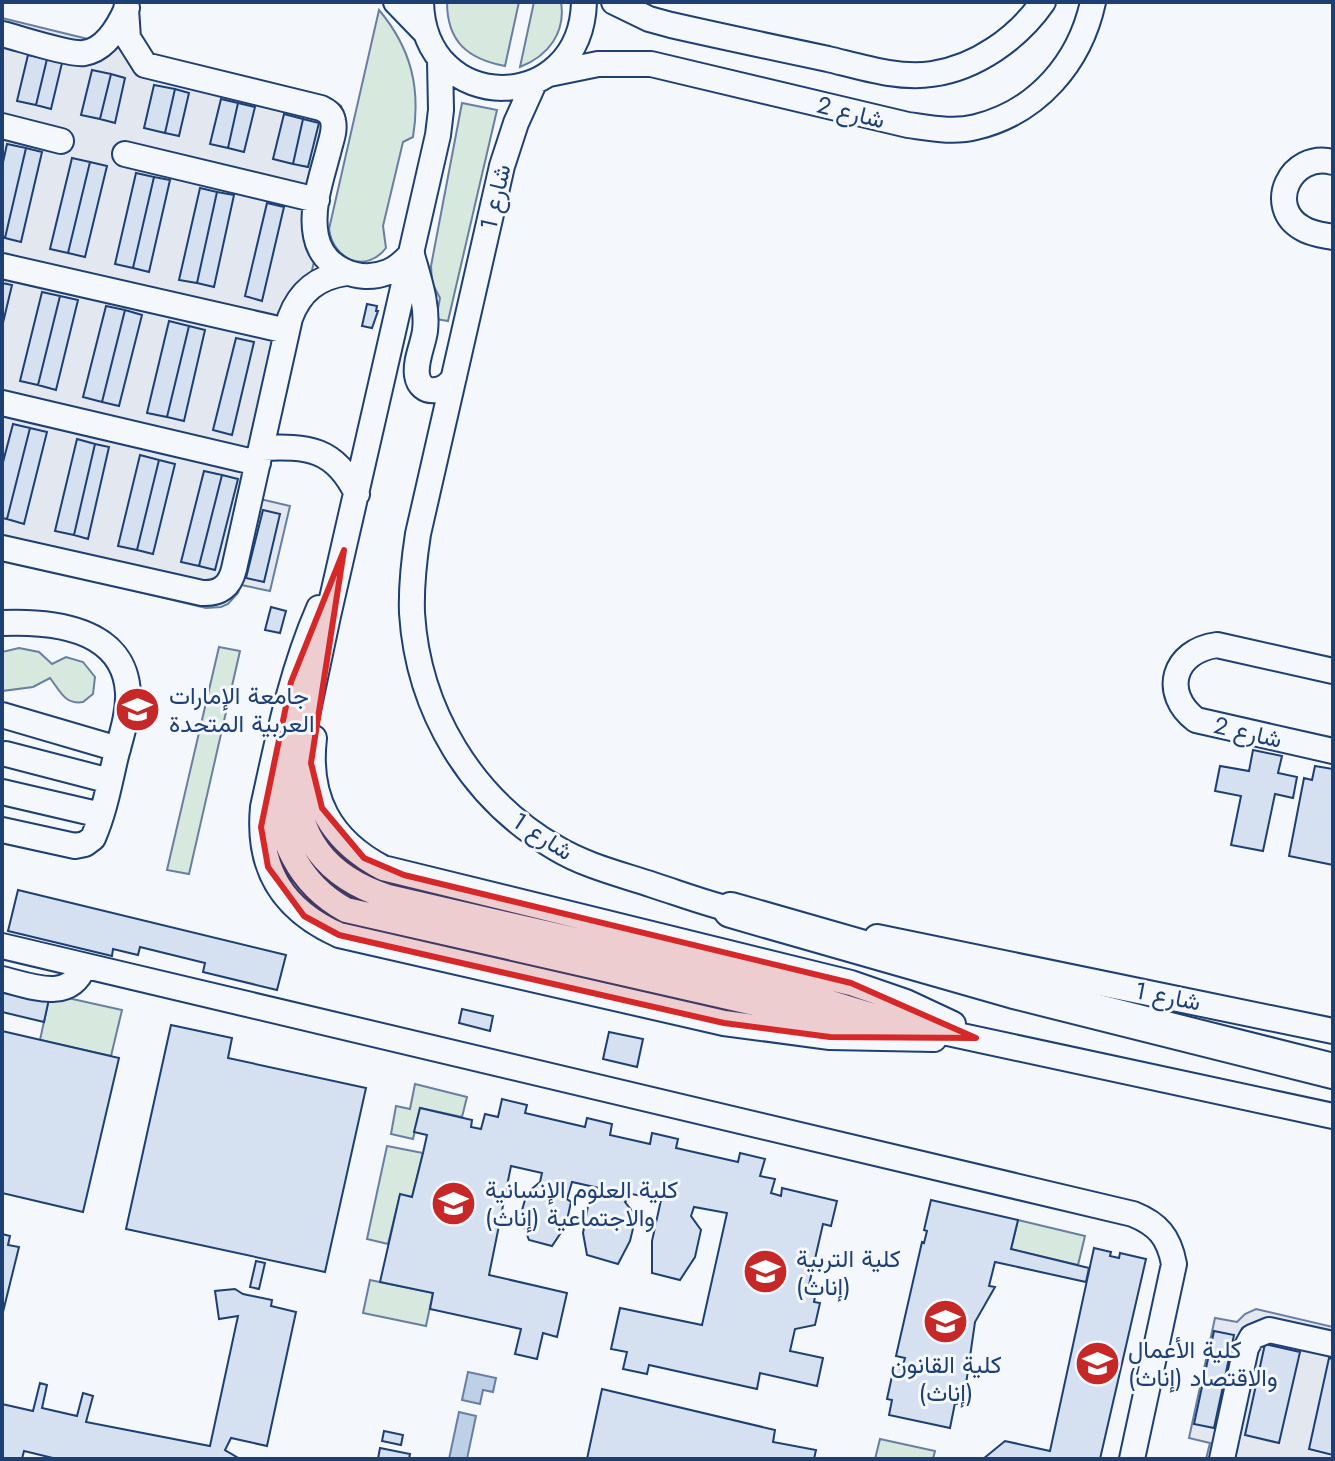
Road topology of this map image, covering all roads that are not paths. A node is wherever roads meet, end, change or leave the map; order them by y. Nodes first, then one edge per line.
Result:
1 (396, 2) edge
2 (421, 2) edge
3 (584, 2) edge
4 (614, 2) edge
5 (1043, 2) edge
6 (1093, 2) edge
7 (127, 6) edge
8 (424, 31) junction
9 (2, 34) edge
10 (440, 61) junction
11 (541, 78) junction
12 (2, 126) edge
13 (61, 141) dead end
14 (125, 154) dead end
15 (1333, 162) edge
16 (317, 200) junction
17 (1333, 237) edge
18 (412, 253) junction
19 (2, 266) edge
20 (346, 273) junction
21 (287, 331) junction
22 (454, 377) junction
23 (2, 403) edge
24 (259, 456) junction
25 (357, 494) junction
26 (2, 548) edge
27 (344, 550) junction
28 (322, 601) junction
29 (2, 623) edge
30 (1333, 671) edge
31 (2, 715) edge
32 (118, 749) junction
33 (1333, 751) edge
34 (6, 754) dead end
35 (110, 781) junction
36 (2, 792) edge
37 (101, 815) junction
38 (2, 830) edge
39 (731, 910) junction
40 (2, 946) edge
41 (84, 966) junction
42 (2, 979) edge
43 (883, 1019) junction
44 (1333, 1031) edge
45 (976, 1038) junction
46 (1333, 1071) edge
47 (1333, 1116) edge
48 (1333, 1344) edge
49 (1226, 1458) edge
50 (1132, 1459) edge

1 - 8 street
2 - 8 street
3 - 11 street, شارع 1
4 - 5 street, شارع 2
6 - 11 street, شارع 2
7 - 9 street
7 - 16 street
8 - 10 street
10 - 11 street, شارع 2
10 - 18 street
11 - 22 street, شارع 1
12 - 13 street
14 - 16 street
15 - 17 street
16 - 20 street
18 - 20 street
18 - 22 street
18 - 25 street
19 - 21 street
20 - 21 street
21 - 24 street
22 - 39 street, شارع 1
23 - 24 street
24 - 25 street
24 - 26 street
25 - 27 street
27 - 28 street
27 - 43 street
27 - 45 street
28 - 43 street
28 - 45 street
29 - 32 street
30 - 33 street, شارع 2
31 - 32 street
32 - 35 street
34 - 35 street
35 - 37 street
36 - 37 street
37 - 38 street
39 - 44 street, شارع 1
39 - 46 highway
40 - 41 street
41 - 42 street
41 - 50 street
43 - 45 street
45 - 47 street
48 - 49 street

